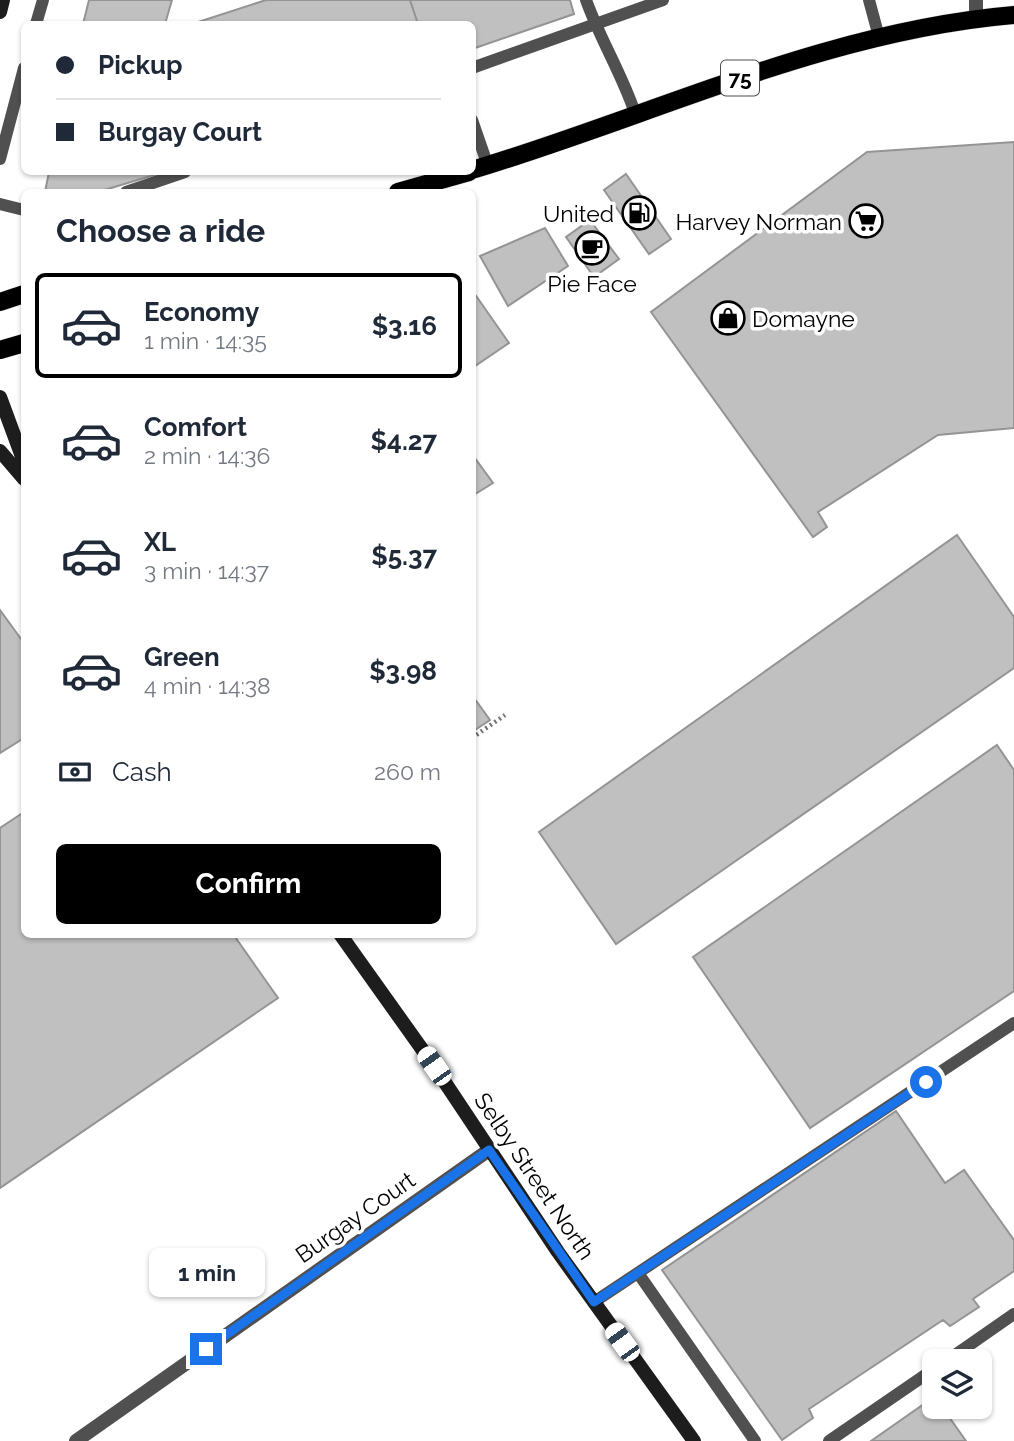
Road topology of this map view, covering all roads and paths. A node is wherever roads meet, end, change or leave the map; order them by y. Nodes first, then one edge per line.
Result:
1 (3, 0) edge
2 (43, 0) edge
3 (586, 0) edge
4 (663, 0) edge
5 (869, 0) edge
6 (976, 9) edge
7 (0, 12) edge
8 (1014, 15) edge
9 (37, 21) edge
10 (595, 24) junction
11 (879, 37) junction
12 (476, 67) edge
13 (21, 79) edge
14 (635, 113) junction
15 (0, 159) edge
16 (476, 169) edge
17 (180, 175) edge
18 (458, 175) edge
19 (161, 187) edge
20 (417, 189) edge
21 (0, 204) edge
22 (21, 209) edge
23 (21, 295) edge
24 (0, 302) edge
25 (21, 344) edge
26 (0, 350) edge
27 (0, 397) edge
28 (0, 451) edge
29 (21, 454) edge
30 (21, 476) edge
31 (505, 715) dead end
32 (476, 735) edge
33 (343, 938) edge
34 (1014, 1023) edge
35 (489, 1150) junction
36 (638, 1273) junction
37 (594, 1302) junction
38 (1014, 1314) edge
39 (964, 1349) edge
40 (922, 1376) edge
41 (76, 1441) edge
42 (695, 1441) edge
43 (755, 1441) edge
44 (829, 1441) edge

1 - 7 main road
2 - 9 lane
3 - 10 lane
4 - 10 lane
5 - 11 lane
6 - 8 main road, 75
6 - 11 main road, 75
10 - 12 lane
10 - 14 lane
11 - 14 main road, 75
13 - 15 lane
14 - 16 main road, 75
17 - 19 lane
18 - 20 main road, 75
21 - 22 lane
23 - 24 main road
25 - 26 main road
27 - 29 main road
28 - 30 main road
31 - 32 path
33 - 35 main road, Selby Street North
34 - 36 lane
35 - 37 main road, Selby Street North
35 - 41 street, Burgay Court
36 - 37 lane
36 - 43 lane
37 - 42 main road, Selby Street North
38 - 39 lane
40 - 44 lane

